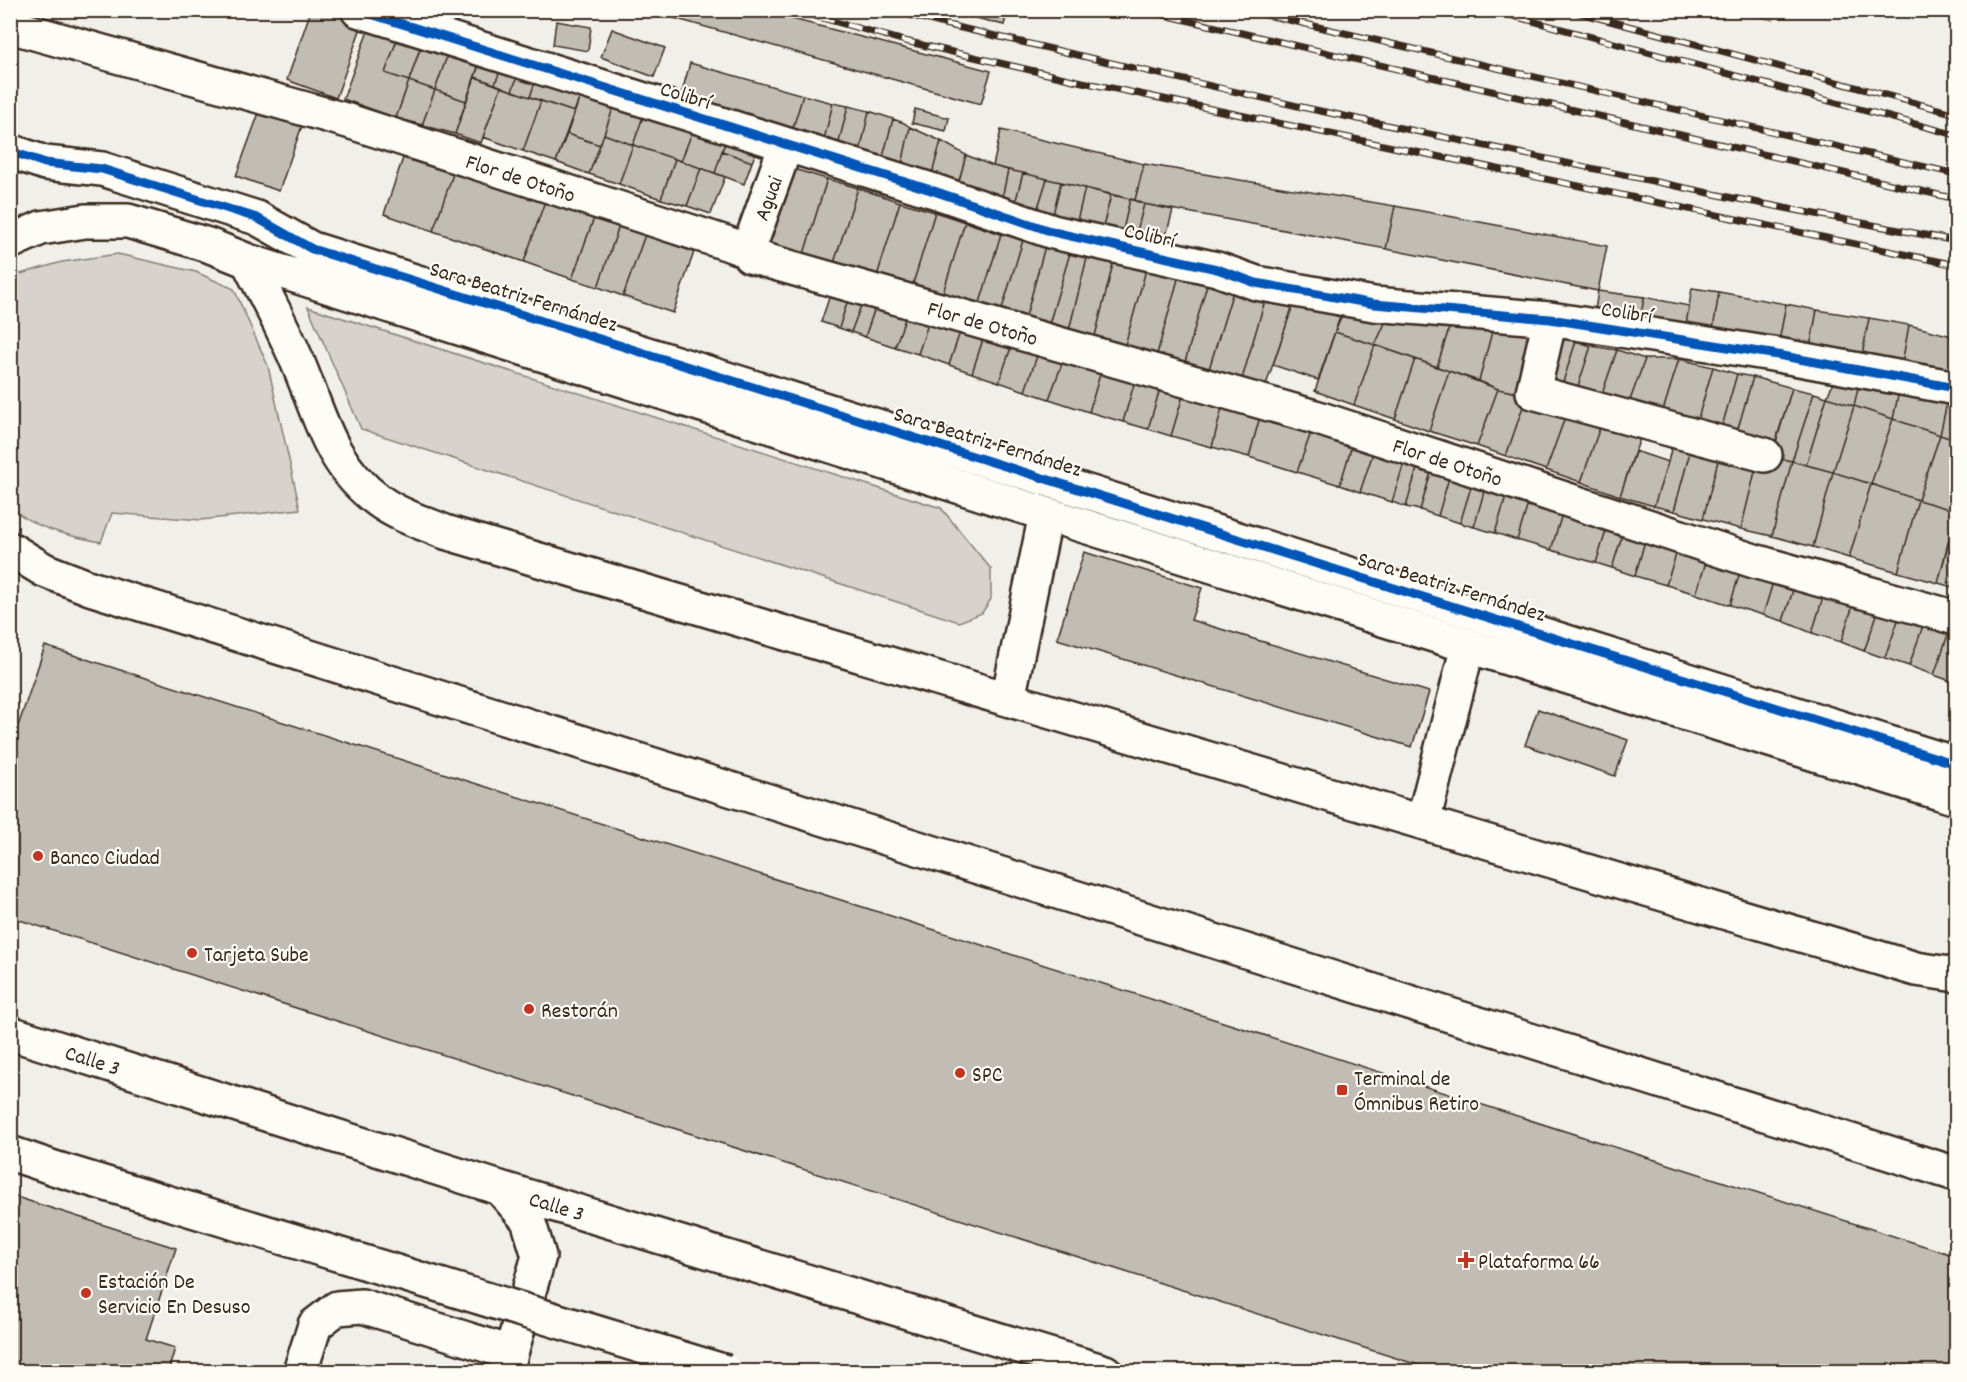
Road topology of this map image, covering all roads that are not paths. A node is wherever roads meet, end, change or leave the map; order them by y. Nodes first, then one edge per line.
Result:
1 (358, 10) edge
2 (10, 26) edge
3 (786, 146) junction
4 (10, 151) edge
5 (10, 242) edge
6 (748, 251) junction
7 (248, 261) junction
8 (1550, 319) junction
9 (1956, 388) edge
10 (1765, 455) dead end
11 (1046, 514) junction
12 (10, 549) edge
13 (1956, 618) edge
14 (1468, 646) junction
15 (1008, 699) junction
16 (1956, 764) edge
17 (1956, 798) edge
18 (1423, 822) junction
19 (1956, 975) edge
20 (10, 1033) edge
21 (10, 1153) edge
22 (1956, 1174) edge
23 (500, 1188) junction
24 (509, 1362) edge
25 (300, 1371) edge
26 (726, 1371) edge
27 (1105, 1371) edge

1 - 3 street, Colibrí
2 - 6 street, Flor de Otoño
3 - 6 street, Aguai
3 - 8 street, Colibrí
4 - 16 street, Sara Beatriz Fernández
5 - 7 street
6 - 13 street, Flor de Otoño
7 - 11 street
7 - 15 street
8 - 9 street, Colibrí
8 - 10 street
11 - 14 street
11 - 15 street
12 - 22 street
14 - 17 street
14 - 18 street
15 - 18 street
18 - 19 street
20 - 23 street, Calle 3
21 - 26 street, bridge
23 - 24 street
23 - 27 street, Calle 3
24 - 25 street

